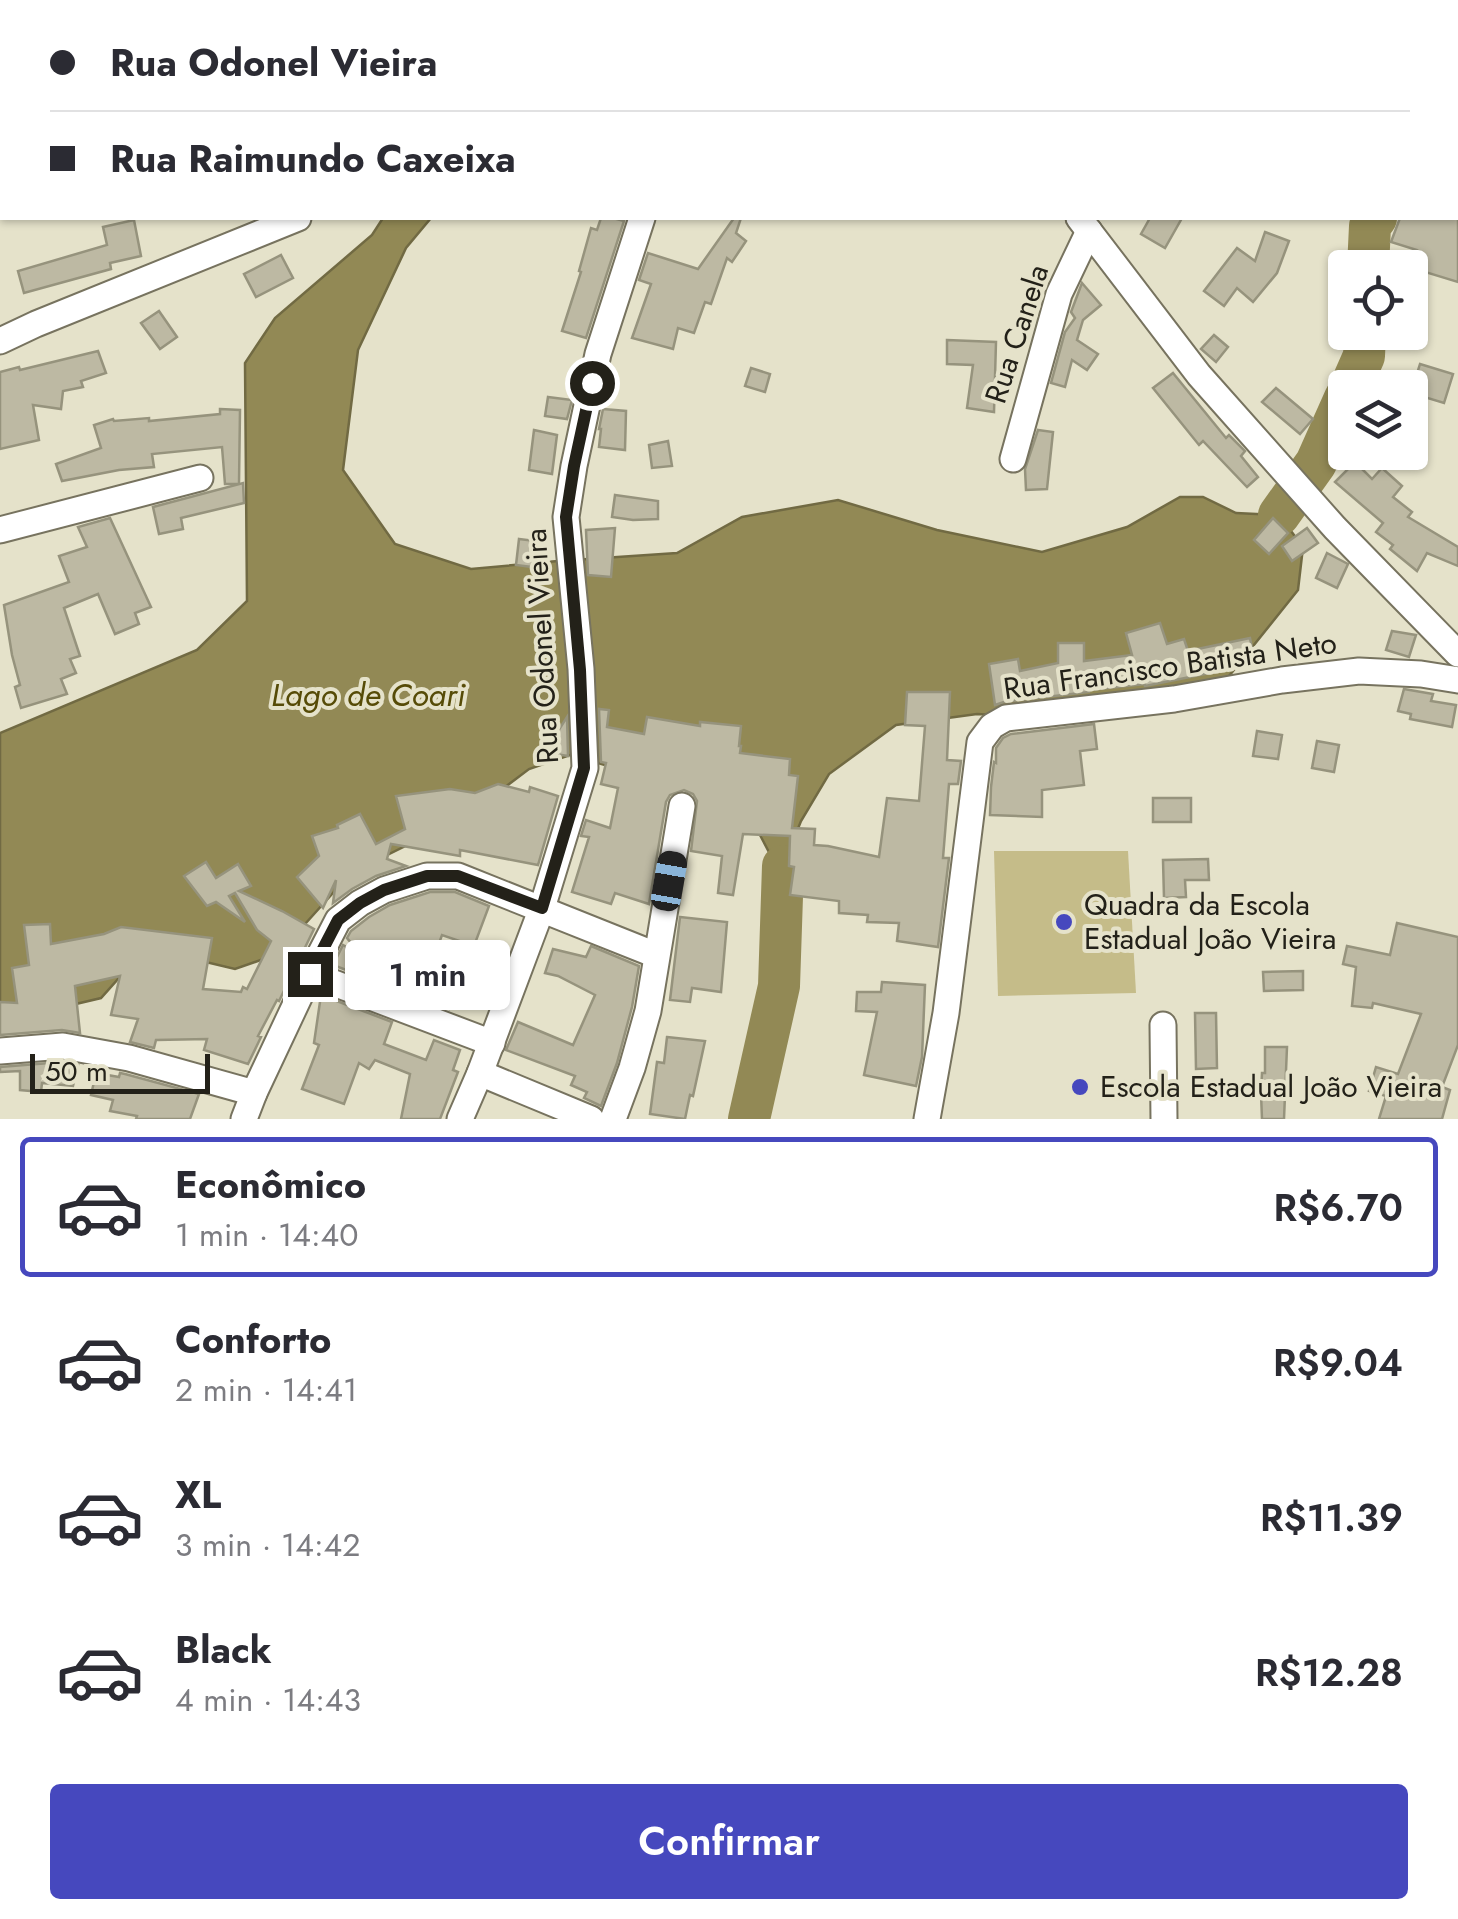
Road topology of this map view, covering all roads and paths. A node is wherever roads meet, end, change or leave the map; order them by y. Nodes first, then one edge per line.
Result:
1 (293, 220) edge
2 (641, 220) edge
3 (1084, 224) edge
4 (0, 341) edge
5 (1013, 460) dead end
6 (200, 478) dead end
7 (0, 530) edge
8 (1458, 654) edge
9 (1458, 680) edge
10 (682, 806) dead end
11 (542, 908) junction
12 (656, 955) junction
13 (310, 974) junction
14 (1163, 1025) dead end
15 (492, 1042) junction
16 (0, 1050) edge
17 (480, 1073) junction
18 (254, 1093) junction
19 (244, 1119) edge
20 (460, 1119) edge
21 (591, 1119) edge
22 (613, 1119) edge
23 (927, 1119) edge
24 (1164, 1119) edge

1 - 4 street
2 - 11 street, Rua Odonel Vieira
3 - 5 street, Rua Canela
3 - 8 street
6 - 7 street
9 - 23 street, Rua Francisco Batista Neto
10 - 12 street
11 - 12 street
11 - 13 street
11 - 15 street, Rua Odonel Vieira
12 - 22 street
13 - 15 street
13 - 18 street
14 - 24 street
15 - 17 street, Rua Odonel Vieira
16 - 18 street
17 - 20 street, Rua Odonel Vieira
17 - 21 street
18 - 19 street

